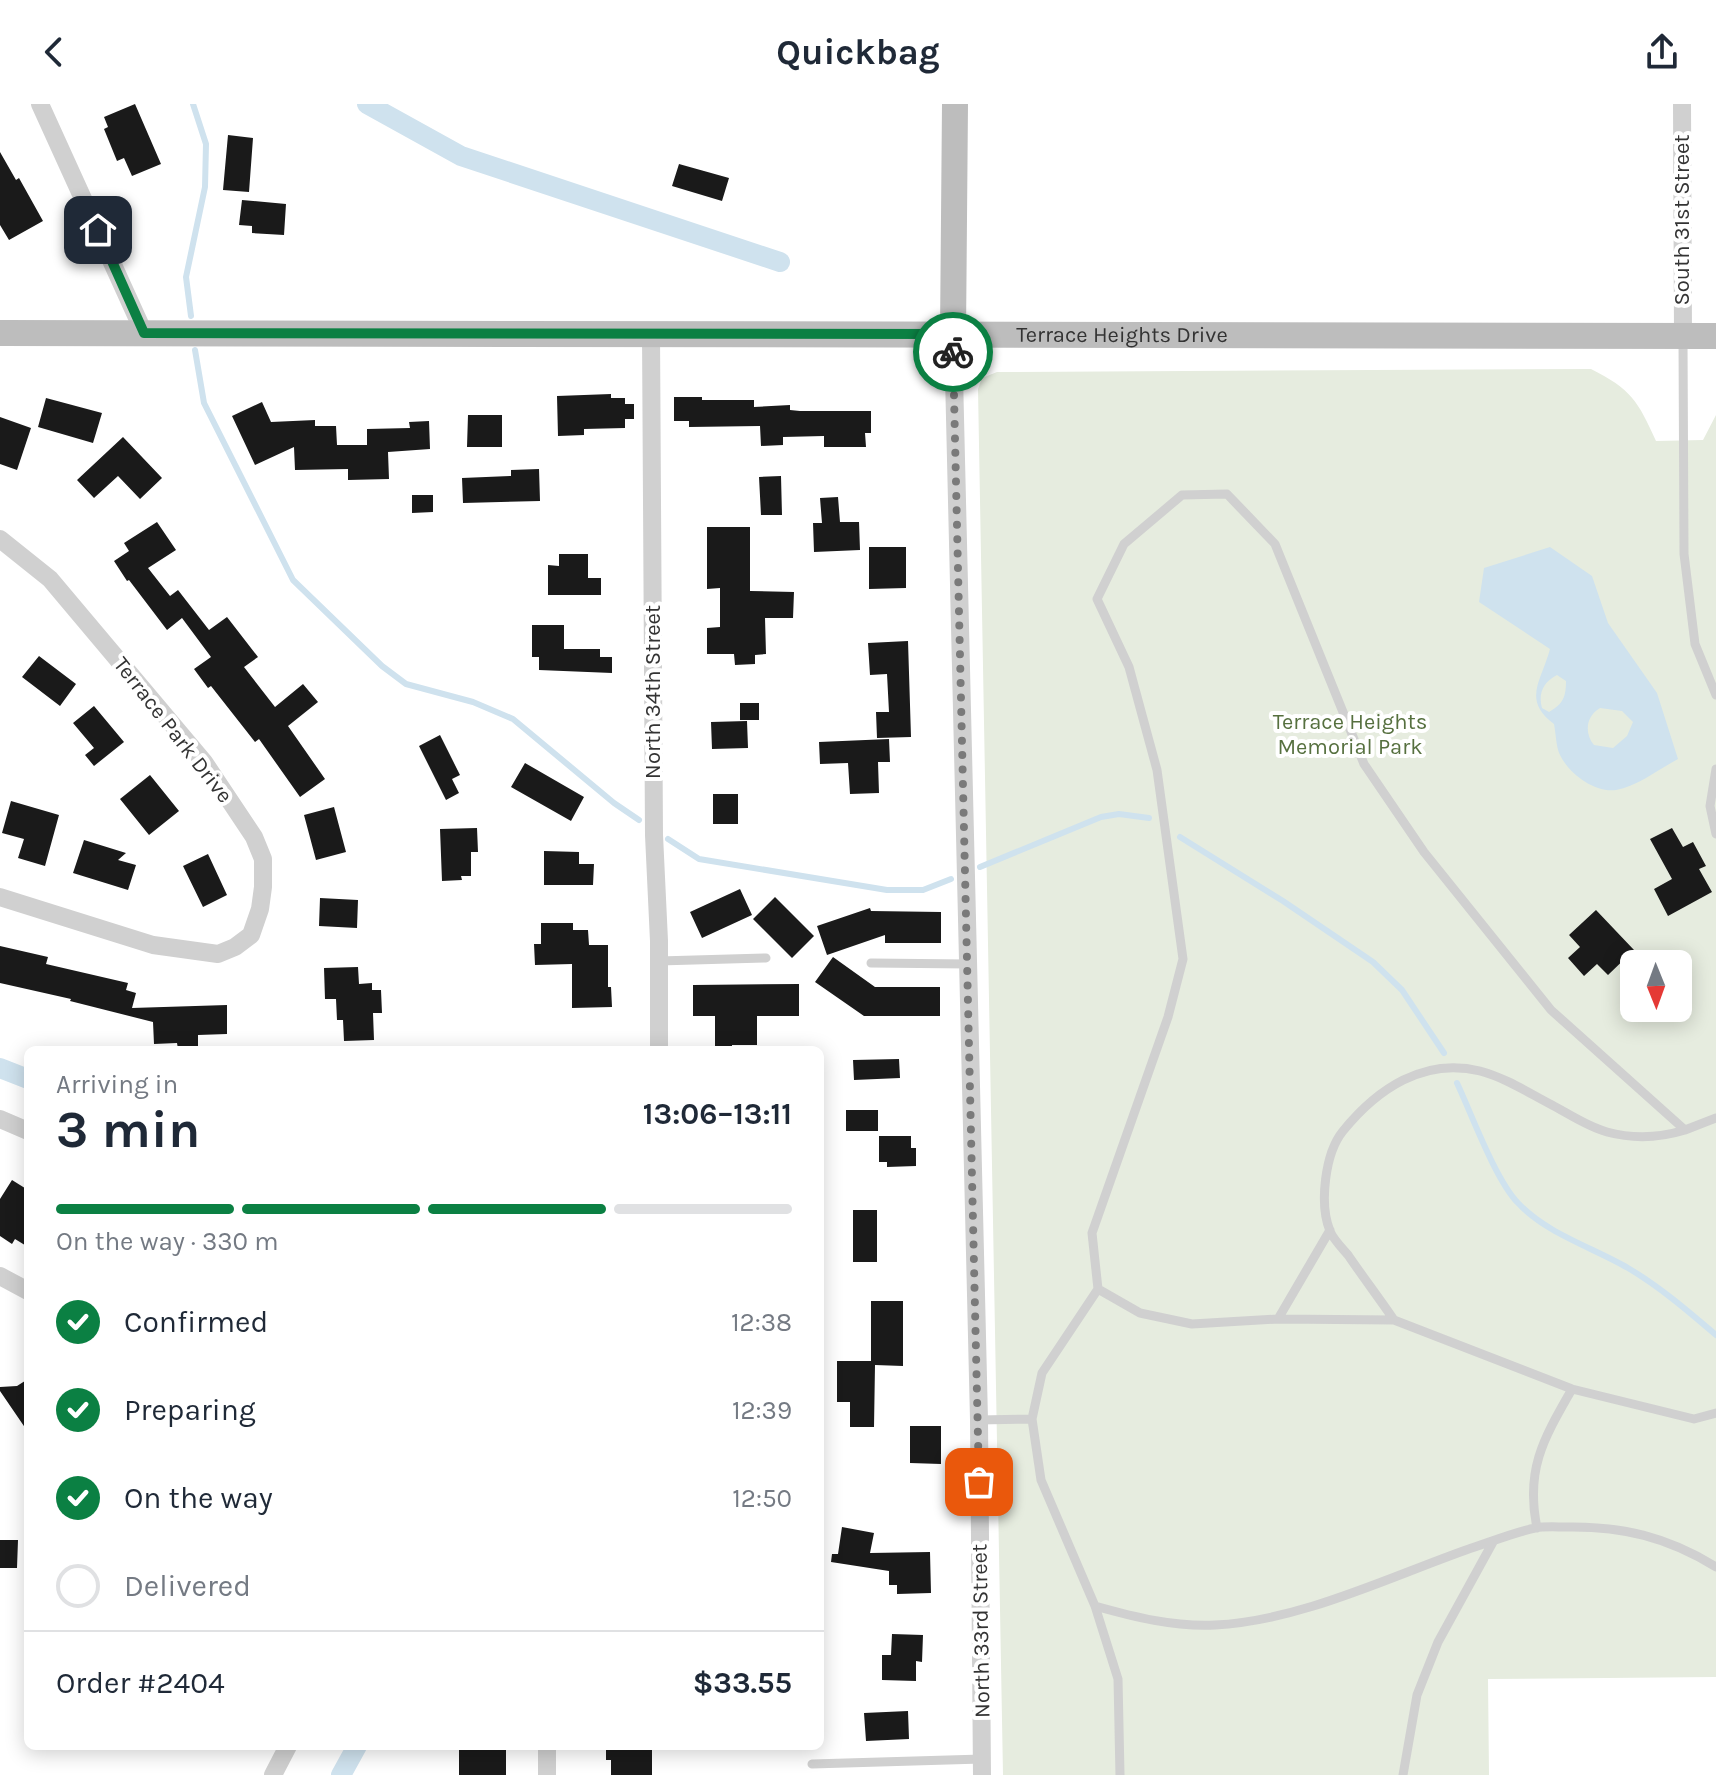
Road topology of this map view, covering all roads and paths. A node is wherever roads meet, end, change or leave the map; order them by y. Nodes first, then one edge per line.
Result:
1 (40, 104) edge
2 (955, 104) edge
3 (1682, 104) edge
4 (0, 333) edge
5 (144, 333) junction
6 (651, 333) junction
7 (953, 334) junction
8 (1683, 335) junction
9 (1716, 336) edge
10 (0, 539) edge
11 (1716, 663) edge
12 (1709, 673) junction
13 (1716, 695) edge
14 (1716, 769) edge
15 (1716, 834) edge
16 (0, 897) edge
17 (766, 958) dead end
18 (659, 961) junction
19 (871, 963) dead end
20 (968, 964) junction
21 (659, 1046) edge
22 (1716, 1118) edge
23 (0, 1119) edge
24 (24, 1129) edge
25 (1685, 1130) junction
26 (1330, 1230) junction
27 (0, 1276) edge
28 (24, 1289) edge
29 (1098, 1289) junction
30 (1278, 1319) junction
31 (1394, 1320) junction
32 (1572, 1389) junction
33 (1716, 1413) edge
34 (1032, 1419) junction
35 (979, 1420) junction
36 (1537, 1528) junction
37 (1493, 1541) junction
38 (1716, 1567) edge
39 (1095, 1606) junction
40 (286, 1750) edge
41 (547, 1750) edge
42 (812, 1764) dead end
43 (982, 1767) edge
44 (273, 1775) edge
45 (547, 1775) edge
46 (1120, 1775) edge
47 (1403, 1775) edge

1 - 5 street
2 - 7 main road
3 - 8 street, South 31st Street
4 - 5 main road, Terrace Heights Drive
5 - 6 main road, Terrace Heights Drive
6 - 7 main road, Terrace Heights Drive
6 - 18 street, North 34th Street
7 - 8 main road, Terrace Heights Drive
7 - 20 street, North 33rd Street
8 - 9 main road, Terrace Heights Drive
8 - 12 lane
10 - 16 street, Terrace Park Drive
11 - 12 lane
12 - 13 lane
14 - 15 lane
17 - 18 lane
18 - 21 street, North 34th Street
19 - 20 lane
20 - 35 street, North 33rd Street
22 - 25 lane
23 - 24 street
25 - 26 lane
25 - 29 lane
26 - 30 lane
26 - 31 lane
27 - 28 street
29 - 30 lane
29 - 34 lane
30 - 31 lane
31 - 32 lane
32 - 33 lane
32 - 36 lane
34 - 35 lane
34 - 39 lane
35 - 43 street, North 33rd Street
36 - 37 lane
36 - 38 lane
37 - 39 lane
37 - 47 lane
39 - 46 lane
40 - 44 street
41 - 45 street
42 - 43 lane

